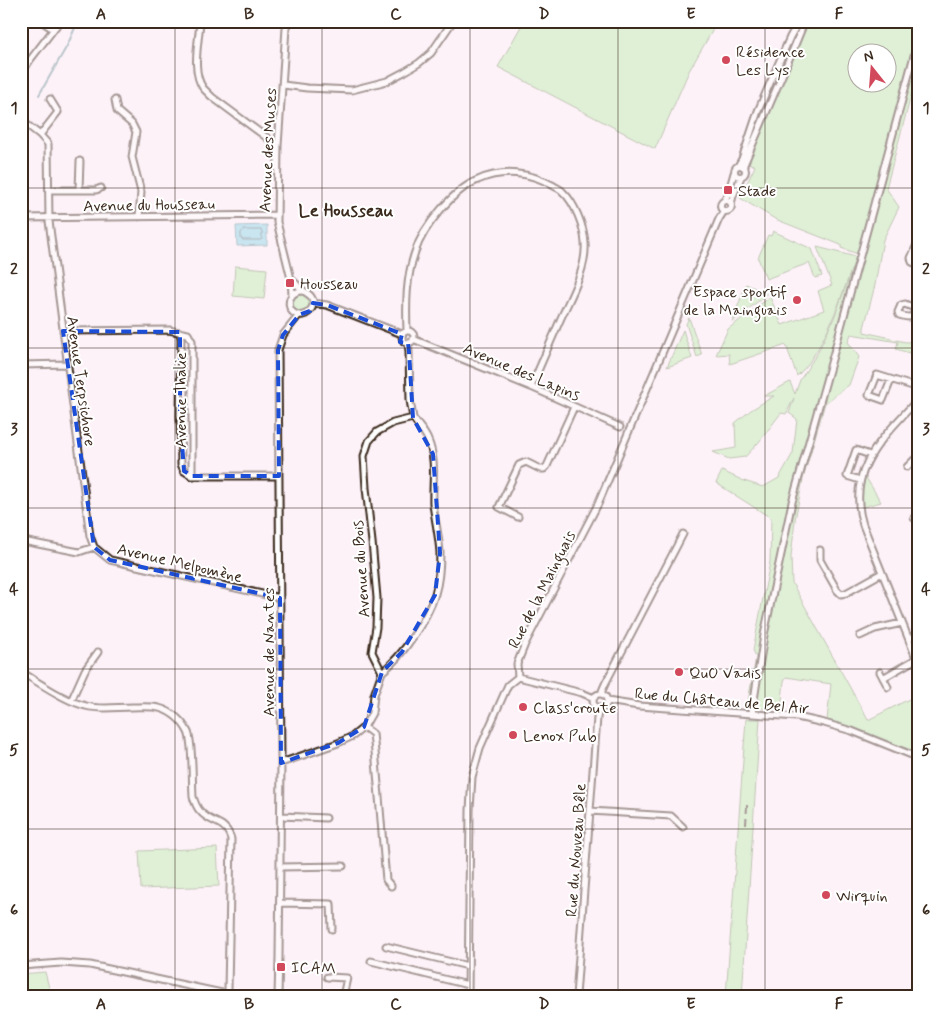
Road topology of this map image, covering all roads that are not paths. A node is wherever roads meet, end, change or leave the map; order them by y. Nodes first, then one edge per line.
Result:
1 (24, 21) edge
2 (41, 21) edge
3 (60, 21) edge
4 (200, 21) edge
5 (289, 21) edge
6 (453, 21) edge
7 (802, 22) edge
8 (21, 26) edge
9 (53, 29) junction
10 (919, 37) edge
11 (21, 74) edge
12 (283, 85) junction
13 (50, 100) dead end
14 (115, 100) dead end
15 (21, 120) edge
16 (40, 134) junction
17 (278, 146) junction
18 (80, 161) dead end
19 (741, 166) junction
20 (734, 173) junction
21 (742, 176) junction
22 (101, 188) dead end
23 (49, 190) junction
24 (79, 190) junction
25 (724, 201) junction
26 (731, 204) junction
27 (724, 211) junction
28 (277, 215) junction
29 (139, 217) junction
30 (21, 218) edge
31 (48, 218) junction
32 (919, 240) edge
33 (917, 248) edge
34 (919, 262) edge
35 (291, 279) junction
36 (304, 291) junction
37 (292, 295) junction
38 (313, 303) junction
39 (299, 315) junction
40 (63, 331) junction
41 (180, 332) junction
42 (405, 332) junction
43 (413, 339) junction
44 (408, 343) junction
45 (68, 364) junction
46 (21, 365) edge
47 (891, 380) junction
48 (531, 387) junction
49 (919, 388) edge
50 (919, 398) edge
51 (913, 404) junction
52 (574, 407) junction
53 (919, 409) edge
54 (413, 418) junction
55 (620, 426) dead end
56 (870, 455) junction
57 (919, 459) edge
58 (907, 467) dead end
59 (192, 476) junction
60 (279, 476) junction
61 (860, 480) junction
62 (518, 517) dead end
63 (683, 534) dead end
64 (21, 538) edge
65 (94, 547) junction
66 (820, 550) dead end
67 (882, 572) junction
68 (280, 598) junction
69 (902, 623) junction
70 (919, 631) edge
71 (860, 636) dead end
72 (909, 639) junction
73 (98, 652) dead end
74 (918, 662) edge
75 (21, 672) edge
76 (382, 672) junction
77 (880, 672) dead end
78 (518, 677) junction
79 (883, 678) junction
80 (888, 687) dead end
81 (602, 694) junction
82 (594, 698) junction
83 (72, 701) junction
84 (607, 701) junction
85 (599, 707) junction
86 (752, 713) junction
87 (364, 727) junction
88 (919, 758) edge
89 (281, 762) junction
90 (590, 811) junction
91 (281, 816) junction
92 (326, 818) dead end
93 (683, 827) dead end
94 (343, 866) dead end
95 (280, 868) junction
96 (391, 886) dead end
97 (280, 902) junction
98 (332, 929) dead end
99 (386, 946) dead end
100 (371, 961) dead end
101 (21, 966) edge
102 (468, 966) junction
103 (327, 977) dead end
104 (468, 985) junction
105 (227, 994) junction
106 (236, 996) edge
107 (278, 996) edge
108 (343, 996) edge
109 (468, 996) edge
110 (576, 996) edge

1 - 8 street
2 - 9 street
3 - 9 street
4 - 17 street
5 - 12 street, Avenue des Muses
6 - 12 street
7 - 19 street
7 - 19 street
9 - 11 street
10 - 86 street
12 - 17 street, Avenue des Muses
13 - 16 street
14 - 29 street
15 - 16 street
16 - 23 street, Avenue Terpsichore
17 - 28 street, Avenue des Muses
18 - 24 street
19 - 20 street
19 - 21 street
20 - 21 street
20 - 25 street
21 - 26 street
22 - 24 street
23 - 24 street
23 - 31 street, Avenue Terpsichore
25 - 26 street
25 - 27 street
26 - 27 street
27 - 78 street, Rue de la Mainguais
28 - 29 street, Avenue du Housseau
28 - 35 street, Avenue des Muses
29 - 31 street, Avenue du Housseau
30 - 31 street, Avenue du Housseau
31 - 40 street, Avenue Terpsichore
32 - 33 street
33 - 34 street
35 - 36 street
35 - 37 street, Avenue des Muses
36 - 37 street
36 - 38 street
37 - 39 street
38 - 39 street
38 - 42 street
39 - 60 street, Avenue de Nantes
40 - 41 street, Avenue Thalie
40 - 45 street, Avenue Terpsichore
41 - 59 street
41 - 59 street, Avenue Thalie
42 - 43 street
42 - 44 street
42 - 48 street
43 - 44 street
43 - 48 street, Avenue des Lapins
44 - 54 street
45 - 46 street
45 - 65 street, Avenue Terpsichore
47 - 47 street
47 - 49 street
48 - 52 street, Avenue des Lapins
50 - 51 street
51 - 53 street
51 - 56 street
52 - 55 street, Avenue des Lapins
52 - 62 street
54 - 76 street
54 - 76 street, Avenue du Bois
56 - 61 street
56 - 61 street
57 - 58 street
59 - 60 street
60 - 68 street, Avenue de Nantes
61 - 67 street
63 - 81 street
64 - 65 street, Avenue Melpomène
65 - 68 street, Avenue Melpomène
66 - 67 street
67 - 69 street
68 - 89 street, Avenue de Nantes
69 - 71 street
69 - 72 street
70 - 72 street
72 - 74 street
73 - 83 street
74 - 79 street
75 - 83 street
76 - 87 street
77 - 79 street
78 - 82 street
78 - 102 street, Rue de la Mainguais
79 - 80 street
81 - 82 street
81 - 84 street
82 - 85 street
83 - 105 street
84 - 85 street
84 - 86 street, Rue du Château de Bel Air
85 - 90 street, Rue du Nouveau Bêle
86 - 88 street, Rue du Château de Bel Air
87 - 89 street
87 - 96 street
89 - 91 street, Avenue de Nantes
90 - 93 street
90 - 110 street, Rue du Nouveau Bêle
91 - 92 street
91 - 95 street, Avenue de Nantes
94 - 95 street
95 - 97 street, Avenue de Nantes
97 - 98 street
97 - 107 street, Avenue de Nantes
99 - 102 street
100 - 104 street
101 - 105 street
102 - 104 street, Rue de la Mainguais
103 - 108 street
104 - 109 street, Rue de la Mainguais
105 - 106 street

